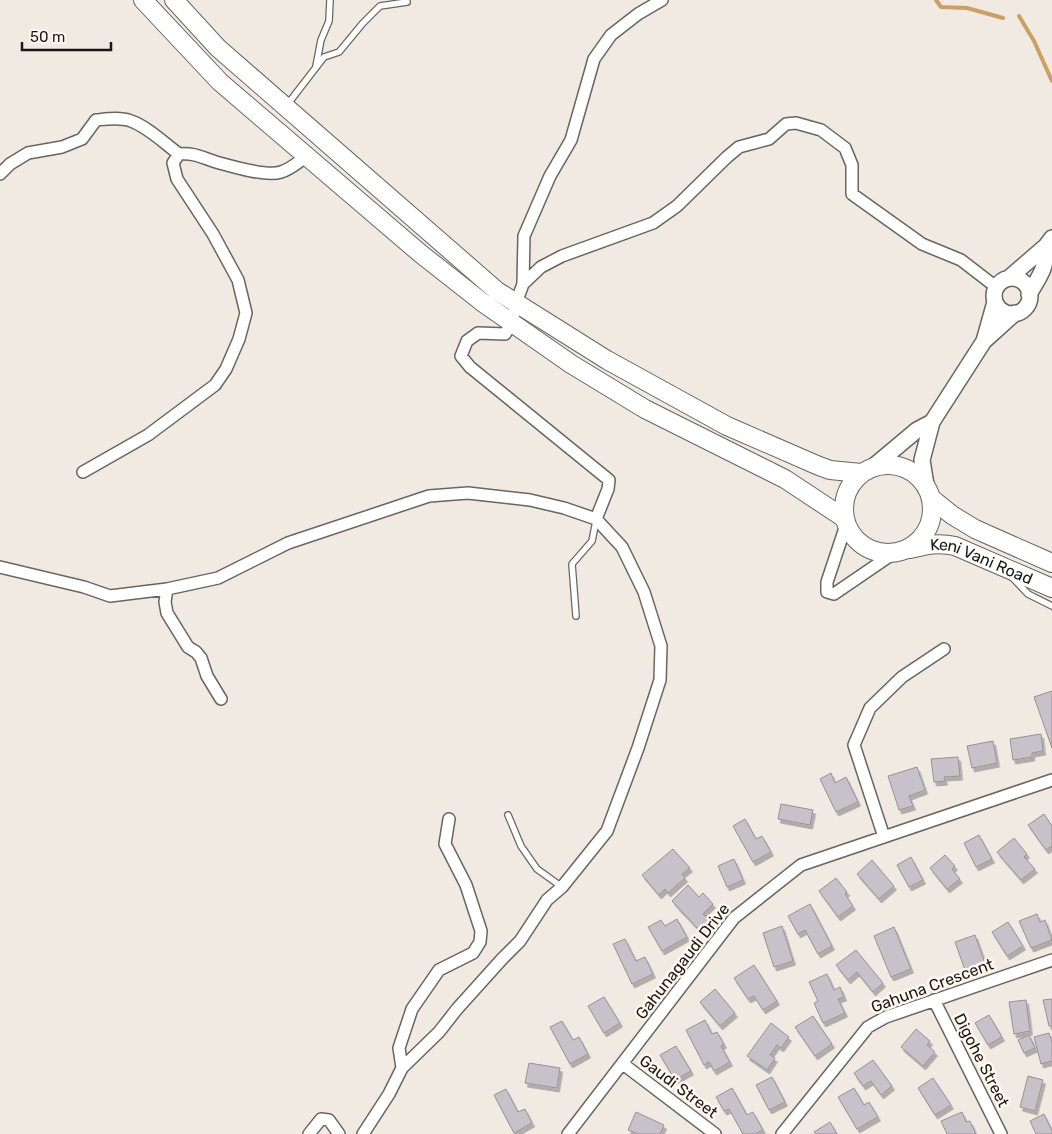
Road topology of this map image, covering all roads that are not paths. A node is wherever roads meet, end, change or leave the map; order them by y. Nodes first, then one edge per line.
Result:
1 (143, 0) edge
2 (174, 0) edge
3 (330, 0) edge
4 (662, 0) edge
5 (407, 2) dead end
6 (316, 68) junction
7 (285, 107) junction
8 (179, 154) junction
9 (307, 156) junction
10 (0, 174) edge
11 (1049, 242) edge
12 (1009, 278) junction
13 (523, 284) junction
14 (996, 287) junction
15 (1029, 294) junction
16 (995, 302) junction
17 (516, 303) junction
18 (1015, 313) junction
19 (512, 324) junction
20 (984, 341) junction
21 (932, 422) junction
22 (868, 469) junction
23 (83, 472) dead end
24 (929, 491) junction
25 (596, 519) junction
26 (845, 522) junction
27 (901, 551) junction
28 (1044, 557) edge
29 (1052, 563) edge
30 (0, 567) edge
31 (1003, 567) junction
32 (1052, 588) edge
33 (167, 590) junction
34 (1052, 606) edge
35 (576, 616) dead end
36 (944, 649) dead end
37 (221, 699) dead end
38 (1052, 780) edge
39 (508, 815) dead end
40 (449, 819) dead end
41 (884, 837) junction
42 (562, 887) junction
43 (1052, 960) edge
44 (934, 1000) junction
45 (623, 1064) junction
46 (402, 1068) junction
47 (309, 1134) edge
48 (339, 1134) edge
49 (363, 1134) edge
50 (568, 1134) edge
51 (715, 1134) edge
52 (782, 1134) edge
53 (1001, 1134) edge

1 - 9 main road
2 - 7 main road
3 - 6 lane
4 - 13 street
5 - 6 lane
6 - 7 lane
7 - 17 main road
8 - 9 street
8 - 10 street
8 - 23 street
9 - 19 main road
11 - 12 main road
11 - 15 main road
12 - 14 main road
12 - 15 main road
13 - 14 street
13 - 17 street
14 - 16 main road
15 - 18 main road
16 - 18 main road
16 - 20 main road
17 - 19 street
17 - 22 main road
18 - 20 main road
19 - 25 street
19 - 26 main road
20 - 21 main road
21 - 22 main road
21 - 24 main road
22 - 24 main road
22 - 26 main road
24 - 27 main road
24 - 28 main road, Keni Vani Road
25 - 33 street
25 - 35 lane
25 - 42 street
26 - 27 main road
26 - 27 street
27 - 31 main road, Keni Vani Road
28 - 29 main road, Keni Vani Road
30 - 33 street
31 - 32 main road, Keni Vani Road
31 - 34 lane
33 - 37 street
36 - 41 street
38 - 41 street, Gahunagaudi Drive
39 - 42 lane
40 - 46 street
41 - 45 street, Gahunagaudi Drive
42 - 46 street
43 - 44 street, Gahuna Crescent
44 - 52 street, Gahuna Crescent
44 - 53 street, Digohe Street
45 - 50 street, Gahunagaudi Drive
45 - 51 street, Gaudi Street
46 - 49 street
47 - 48 street

